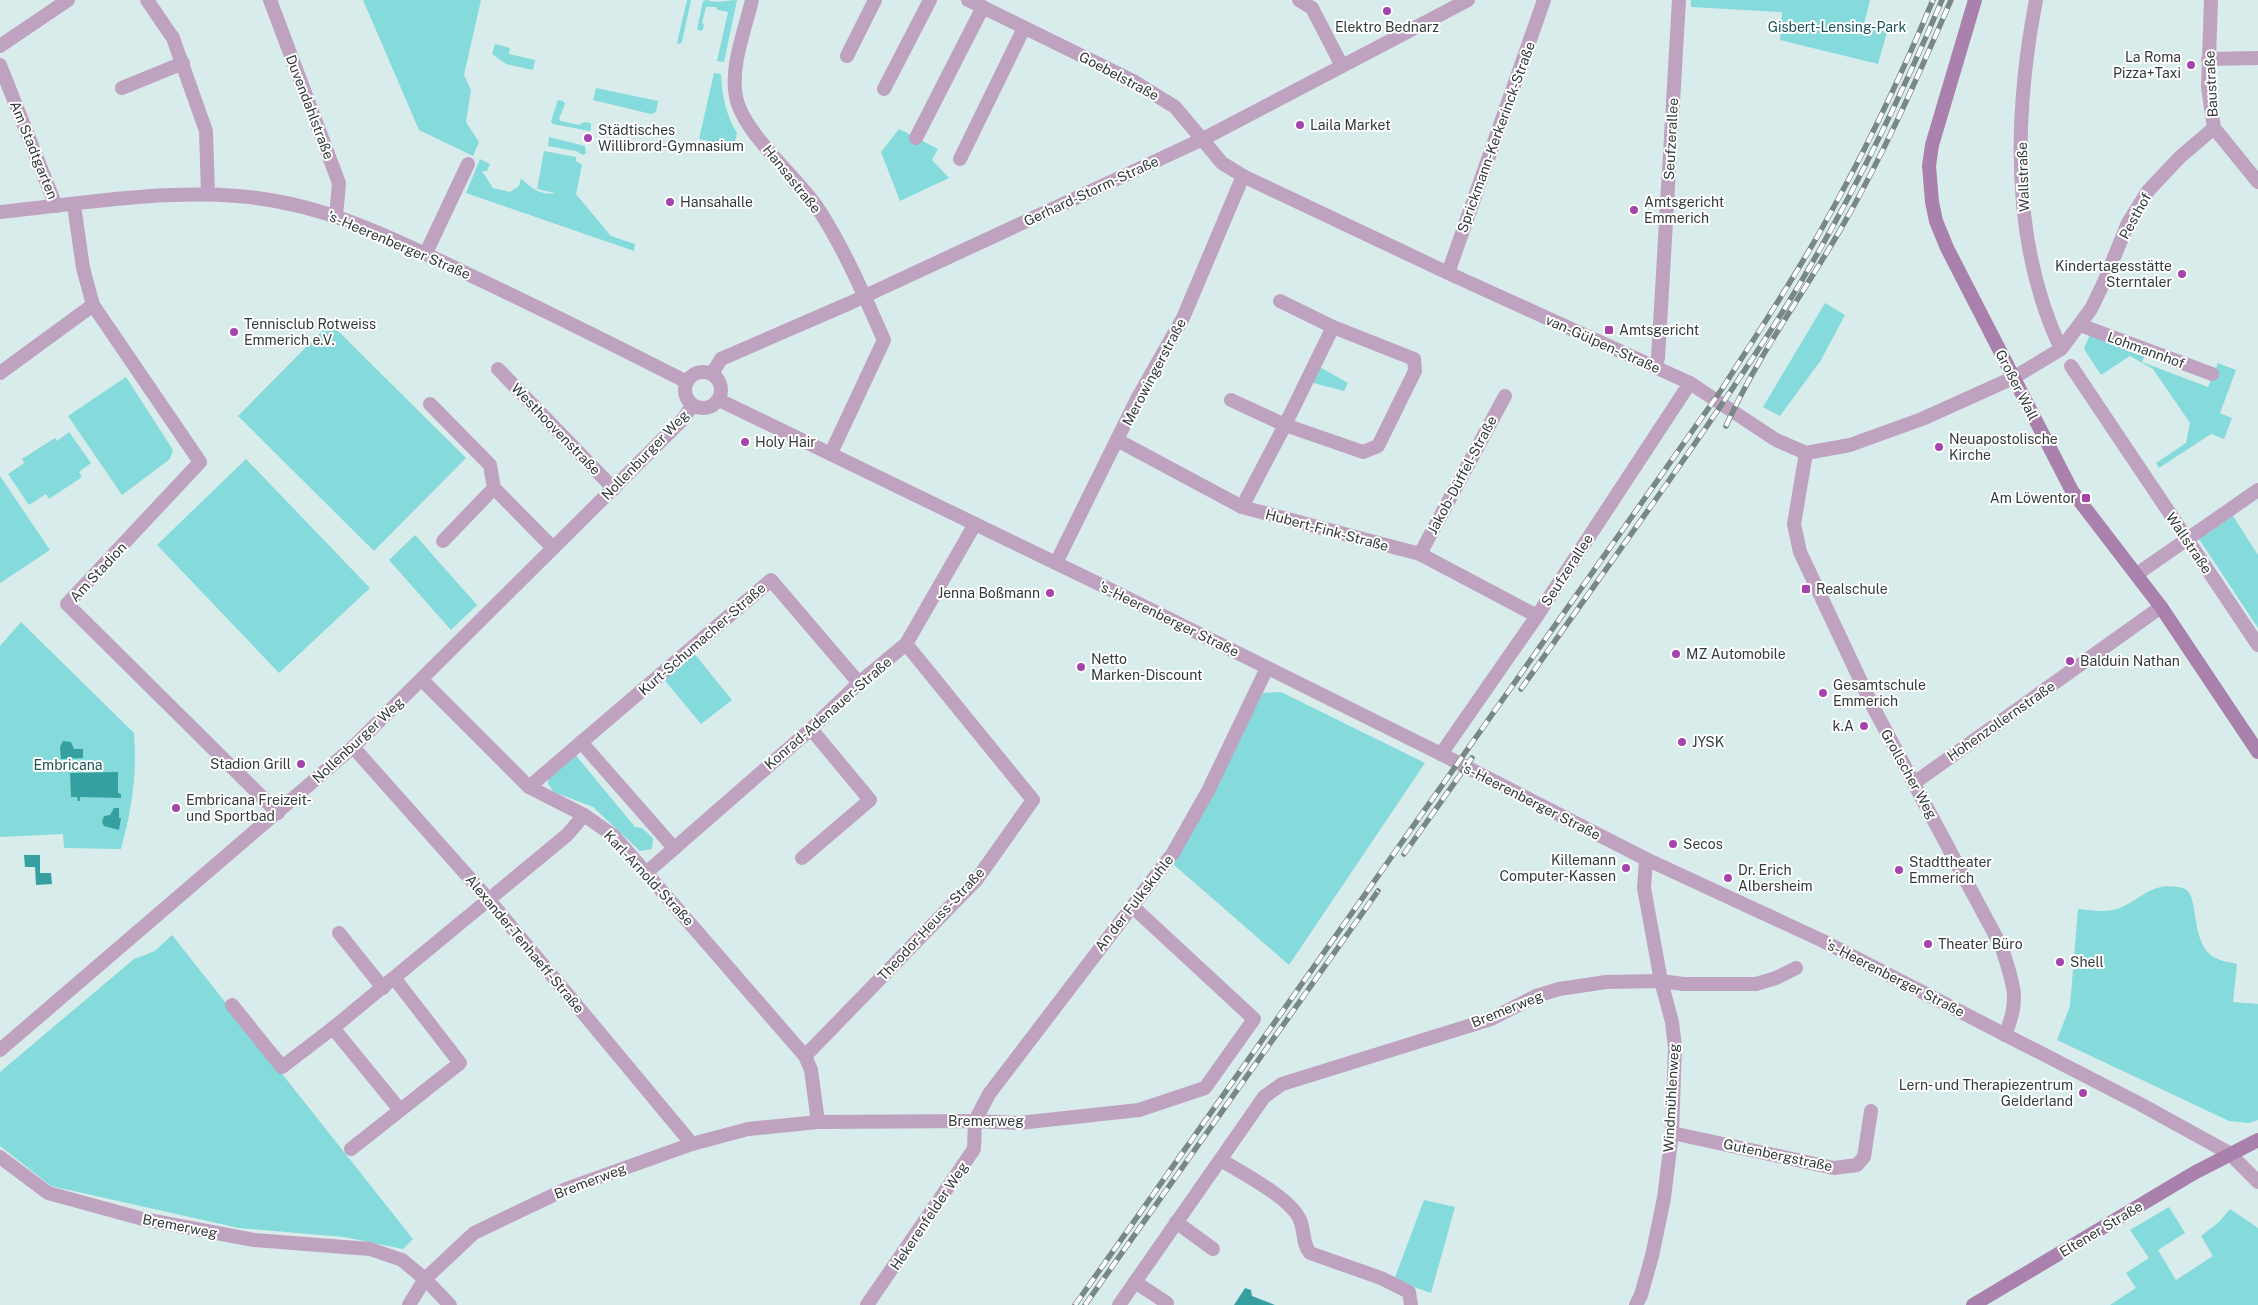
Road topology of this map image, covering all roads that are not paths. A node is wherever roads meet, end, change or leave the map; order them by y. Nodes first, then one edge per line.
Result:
1 (68, 0) edge
2 (147, 0) edge
3 (270, 0) edge
4 (752, 0) edge
5 (875, 0) edge
6 (930, 0) edge
7 (968, 0) edge
8 (1299, 0) edge
9 (1468, 0) edge
10 (1544, 0) edge
11 (1679, 0) edge
12 (1975, 0) edge
13 (2036, 0) edge
14 (2211, 0) edge
15 (983, 7) junction
16 (1024, 28) junction
17 (0, 46) edge
18 (847, 56) dead end
19 (2258, 58) edge
20 (2208, 59) junction
21 (183, 63) junction
22 (0, 65) edge
23 (1342, 66) junction
24 (122, 88) dead end
25 (884, 89) dead end
26 (2214, 128) junction
27 (916, 138) dead end
28 (1203, 139) junction
29 (960, 159) dead end
30 (468, 164) dead end
31 (1243, 176) junction
32 (2258, 182) edge
33 (208, 194) junction
34 (74, 205) junction
35 (56, 206) junction
36 (0, 212) edge
37 (336, 216) junction
38 (426, 253) junction
39 (1448, 273) junction
40 (863, 297) junction
41 (1280, 301) dead end
42 (93, 305) junction
43 (2080, 325) junction
44 (1333, 327) junction
45 (2061, 350) junction
46 (1655, 366) junction
47 (2072, 366) dead end
48 (498, 369) dead end
49 (0, 373) edge
50 (712, 374) junction
51 (2212, 374) dead end
52 (2013, 378) junction
53 (687, 382) junction
54 (1690, 383) junction
55 (1505, 396) dead end
56 (719, 400) junction
57 (1231, 400) dead end
58 (430, 404) dead end
59 (692, 406) junction
60 (1285, 425) junction
61 (1117, 440) junction
62 (831, 453) junction
63 (1806, 453) junction
64 (494, 488) junction
65 (614, 489) junction
66 (2258, 490) edge
67 (1242, 507) junction
68 (975, 524) junction
69 (2186, 538) junction
70 (442, 541) dead end
71 (553, 548) junction
72 (1420, 554) junction
73 (1056, 563) junction
74 (2137, 574) junction
75 (2161, 607) junction
76 (1537, 616) junction
77 (906, 644) junction
78 (2258, 645) edge
79 (1267, 668) junction
80 (422, 680) junction
81 (859, 683) junction
82 (810, 729) junction
83 (581, 742) junction
84 (353, 747) junction
85 (2258, 752) edge
86 (1441, 754) junction
87 (1914, 783) junction
88 (529, 786) junction
89 (278, 813) junction
90 (584, 815) junction
91 (674, 848) junction
92 (802, 858) dead end
93 (1646, 859) junction
94 (646, 873) junction
95 (489, 900) junction
96 (1133, 907) junction
97 (340, 932) dead end
98 (1796, 968) dead end
99 (395, 979) junction
100 (1661, 980) junction
101 (383, 988) junction
102 (232, 1005) dead end
103 (333, 1028) junction
104 (2005, 1035) junction
105 (0, 1050) edge
106 (805, 1056) junction
107 (400, 1110) junction
108 (1871, 1111) dead end
109 (975, 1121) junction
110 (818, 1122) junction
111 (1672, 1133) junction
112 (2258, 1140) edge
113 (692, 1144) junction
114 (351, 1149) dead end
115 (2229, 1153) junction
116 (0, 1157) edge
117 (1221, 1160) junction
118 (2258, 1182) edge
119 (1176, 1222) junction
120 (1213, 1249) dead end
121 (425, 1279) junction
122 (1135, 1282) junction
123 (1167, 1304) dead end
124 (409, 1305) edge
125 (450, 1305) edge
126 (867, 1305) edge
127 (1119, 1305) edge
128 (1411, 1305) edge
129 (1636, 1305) edge
130 (1973, 1305) edge

1 - 17 street
2 - 21 street
3 - 37 street, Duvendahlstraße
4 - 40 street, Hansastraße
5 - 18 street
6 - 25 street
7 - 15 street, Goebelstraße
8 - 23 street
9 - 23 street, Gerhard-Storm-Straße
10 - 39 street, Sprickmann-Kerkerinck-Straße
11 - 46 street, Seufzerallee
12 - 52 main road, Großer Wall
13 - 45 street, Wallstraße
14 - 20 street, Baustraße
15 - 16 street, Goebelstraße
15 - 27 street
16 - 28 street, Goebelstraße
16 - 29 street
19 - 20 street
20 - 26 street, Baustraße
21 - 24 street
21 - 33 street
22 - 35 street, Am Stadtgarten
23 - 28 street, Gerhard-Storm-Straße
26 - 32 street, Baustraße
26 - 43 street, Pesthof
28 - 31 street, van-Gülpen-Straße
28 - 40 street, Gerhard-Storm-Straße
30 - 38 street
31 - 39 street, van-Gülpen-Straße
31 - 61 street, Merowingerstraße
33 - 34 street, 's-Heerenberger Straße
33 - 37 street, 's-Heerenberger Straße
34 - 35 street, 's-Heerenberger Straße
34 - 42 street
35 - 36 street, 's-Heerenberger Straße
37 - 38 street, 's-Heerenberger Straße
38 - 53 street, 's-Heerenberger Straße
39 - 46 street, van-Gülpen-Straße
40 - 50 street, Gerhard-Storm-Straße
40 - 62 street
41 - 44 street
42 - 49 street
42 - 89 street, Am Stadion
43 - 45 street, Pesthof
43 - 51 street, Lohmannhof
44 - 60 street
44 - 60 street
45 - 52 street, Pesthof
46 - 54 street, van-Gülpen-Straße
47 - 69 street, Wallstraße
48 - 65 street, Westhoovenstraße
50 - 53 street
50 - 56 street
52 - 63 street
52 - 74 main road, Großer Wall
53 - 59 street
54 - 63 street, van-Gülpen-Straße
54 - 76 street, Seufzerallee
55 - 72 street, Jakob-Düffel-Straße
56 - 59 street
56 - 62 street, 's-Heerenberger Straße
57 - 60 street
58 - 64 street
59 - 65 street, Nollenburger Weg
60 - 67 street
61 - 67 street, Hubert-Fink-Straße
61 - 73 street, Merowingerstraße
62 - 68 street, 's-Heerenberger Straße
63 - 87 street, Grollscher Weg
64 - 70 street
64 - 71 street
65 - 71 street, Nollenburger Weg
66 - 69 street
67 - 72 street, Hubert-Fink-Straße
68 - 73 street, 's-Heerenberger Straße
68 - 77 street, Konrad-Adenauer-Straße
69 - 74 street
69 - 78 street, Wallstraße
71 - 80 street, Nollenburger Weg
72 - 76 street, Hubert-Fink-Straße
73 - 79 street, 's-Heerenberger Straße
74 - 75 main road, Großer Wall
75 - 85 main road, Großer Wall
75 - 87 street, Hohenzollernstraße
76 - 86 street, Seufzerallee
77 - 81 street, Konrad-Adenauer-Straße
77 - 106 street, Theodor-Heuss-Straße
79 - 86 street, 's-Heerenberger Straße
79 - 96 street, An der Fulkskuhle
80 - 84 street, Nollenburger Weg
80 - 88 street, Karl-Arnold-Straße
81 - 82 street, Konrad-Adenauer-Straße
81 - 83 street, Kurt-Schumacher-Straße
82 - 91 street, Konrad-Adenauer-Straße
82 - 92 street
83 - 88 street, Kurt-Schumacher-Straße
83 - 91 street
84 - 89 street, Nollenburger Weg
84 - 95 street, Alexander-Tenhaeff-Straße
86 - 93 street, 's-Heerenberger Straße
87 - 104 street, Grollscher Weg
88 - 90 street, Karl-Arnold-Straße
89 - 105 street, Nollenburger Weg
90 - 94 street, Karl-Arnold-Straße
90 - 95 street
91 - 94 street, Konrad-Adenauer-Straße
93 - 100 street, Windmühlenweg
93 - 104 street, 's-Heerenberger Straße
94 - 106 street, Karl-Arnold-Straße
95 - 99 street
95 - 113 street, Alexander-Tenhaeff-Straße
96 - 109 street, An der Fulkskuhle
96 - 109 street, Bremerweg
97 - 101 street
98 - 100 street, Bremerweg
99 - 101 street
99 - 107 street
100 - 111 street, Windmühlenweg
100 - 117 street, Bremerweg
101 - 103 street
102 - 103 street
103 - 107 street
104 - 115 street, 's-Heerenberger Straße
106 - 110 street, Karl-Arnold-Straße
107 - 114 street
108 - 111 street, Gutenbergstraße
109 - 110 street, Bremerweg
109 - 126 street, Hekerenfelder Weg
110 - 113 street, Bremerweg
111 - 129 street, Windmühlenweg
112 - 115 main road, Eltener Straße
113 - 121 street, Bremerweg
115 - 118 street, 's-Heerenberger Straße
115 - 130 main road, Eltener Straße
116 - 121 street, Bremerweg
117 - 119 street
117 - 128 street
119 - 120 street
119 - 122 street
121 - 124 street
121 - 125 street
122 - 123 street
122 - 127 street

